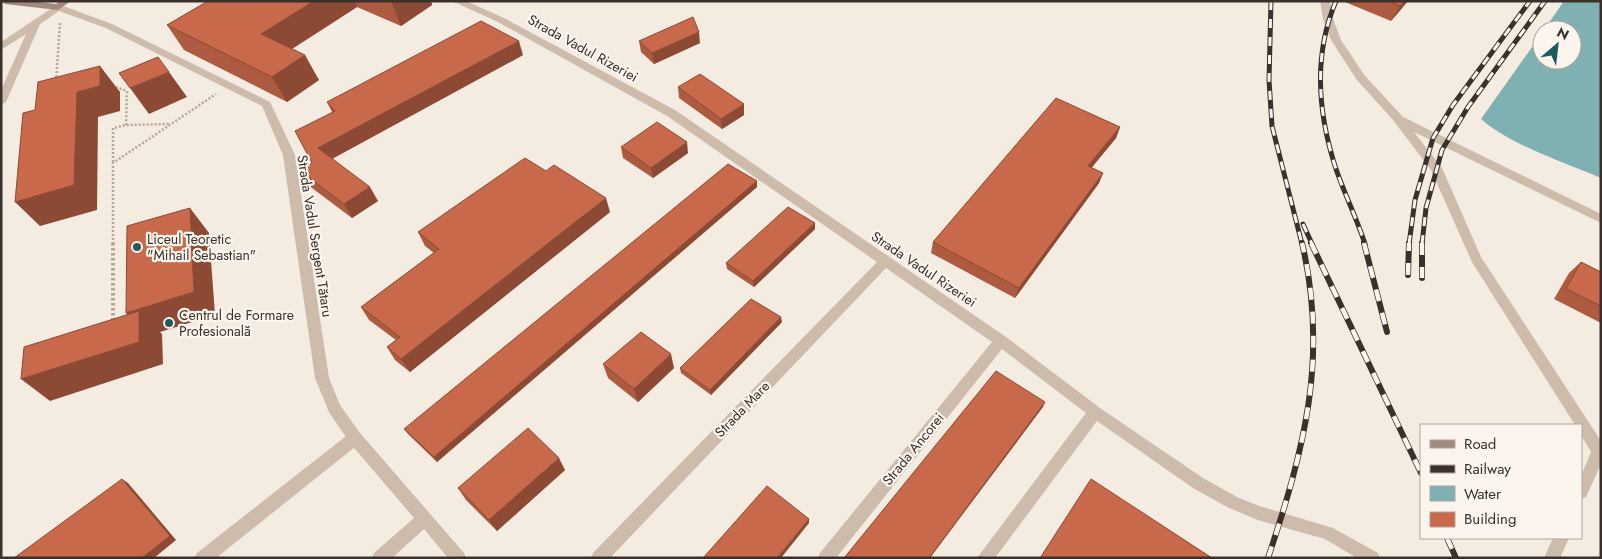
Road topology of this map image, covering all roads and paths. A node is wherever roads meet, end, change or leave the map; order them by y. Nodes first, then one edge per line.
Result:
1 (5, 1) edge
2 (458, 1) edge
3 (1325, 1) edge
4 (62, 4) edge
5 (36, 23) junction
6 (1, 47) edge
7 (111, 86) dead end
8 (229, 86) junction
9 (56, 88) edge
10 (1, 102) edge
11 (1397, 117) junction
12 (171, 124) junction
13 (126, 125) junction
14 (113, 162) junction
15 (1601, 219) edge
16 (885, 261) junction
17 (113, 327) edge
18 (1001, 341) junction
19 (1095, 412) junction
20 (354, 438) junction
21 (1600, 451) edge
22 (1582, 490) edge
23 (424, 519) junction
24 (1561, 539) edge
25 (204, 558) edge
26 (380, 558) edge
27 (458, 558) edge
28 (599, 558) edge
29 (826, 558) edge
30 (985, 558) edge
31 (1372, 558) edge
32 (1552, 558) edge

1 - 4 main road
2 - 16 street, Strada Vadul Rizeriei
3 - 11 street
4 - 5 street
4 - 8 street, Strada Vadul Sergent Tătaru
4 - 9 path
5 - 6 street
5 - 10 street
7 - 13 path
8 - 12 path
8 - 20 street, Strada Vadul Sergent Tătaru
11 - 15 street
11 - 21 street
12 - 13 path
12 - 14 path
13 - 14 path
14 - 17 path
16 - 18 street, Strada Vadul Rizeriei
16 - 28 street, Strada Mare
18 - 19 street, Strada Vadul Rizeriei
18 - 29 street, Strada Ancorei
19 - 30 street
19 - 31 street, Strada Vadul Rizeriei
20 - 23 street, Strada Vadul Sergent Tătaru
20 - 25 street
21 - 22 street
23 - 26 street
23 - 27 street, Strada Vadul Sergent Tătaru
24 - 32 street

